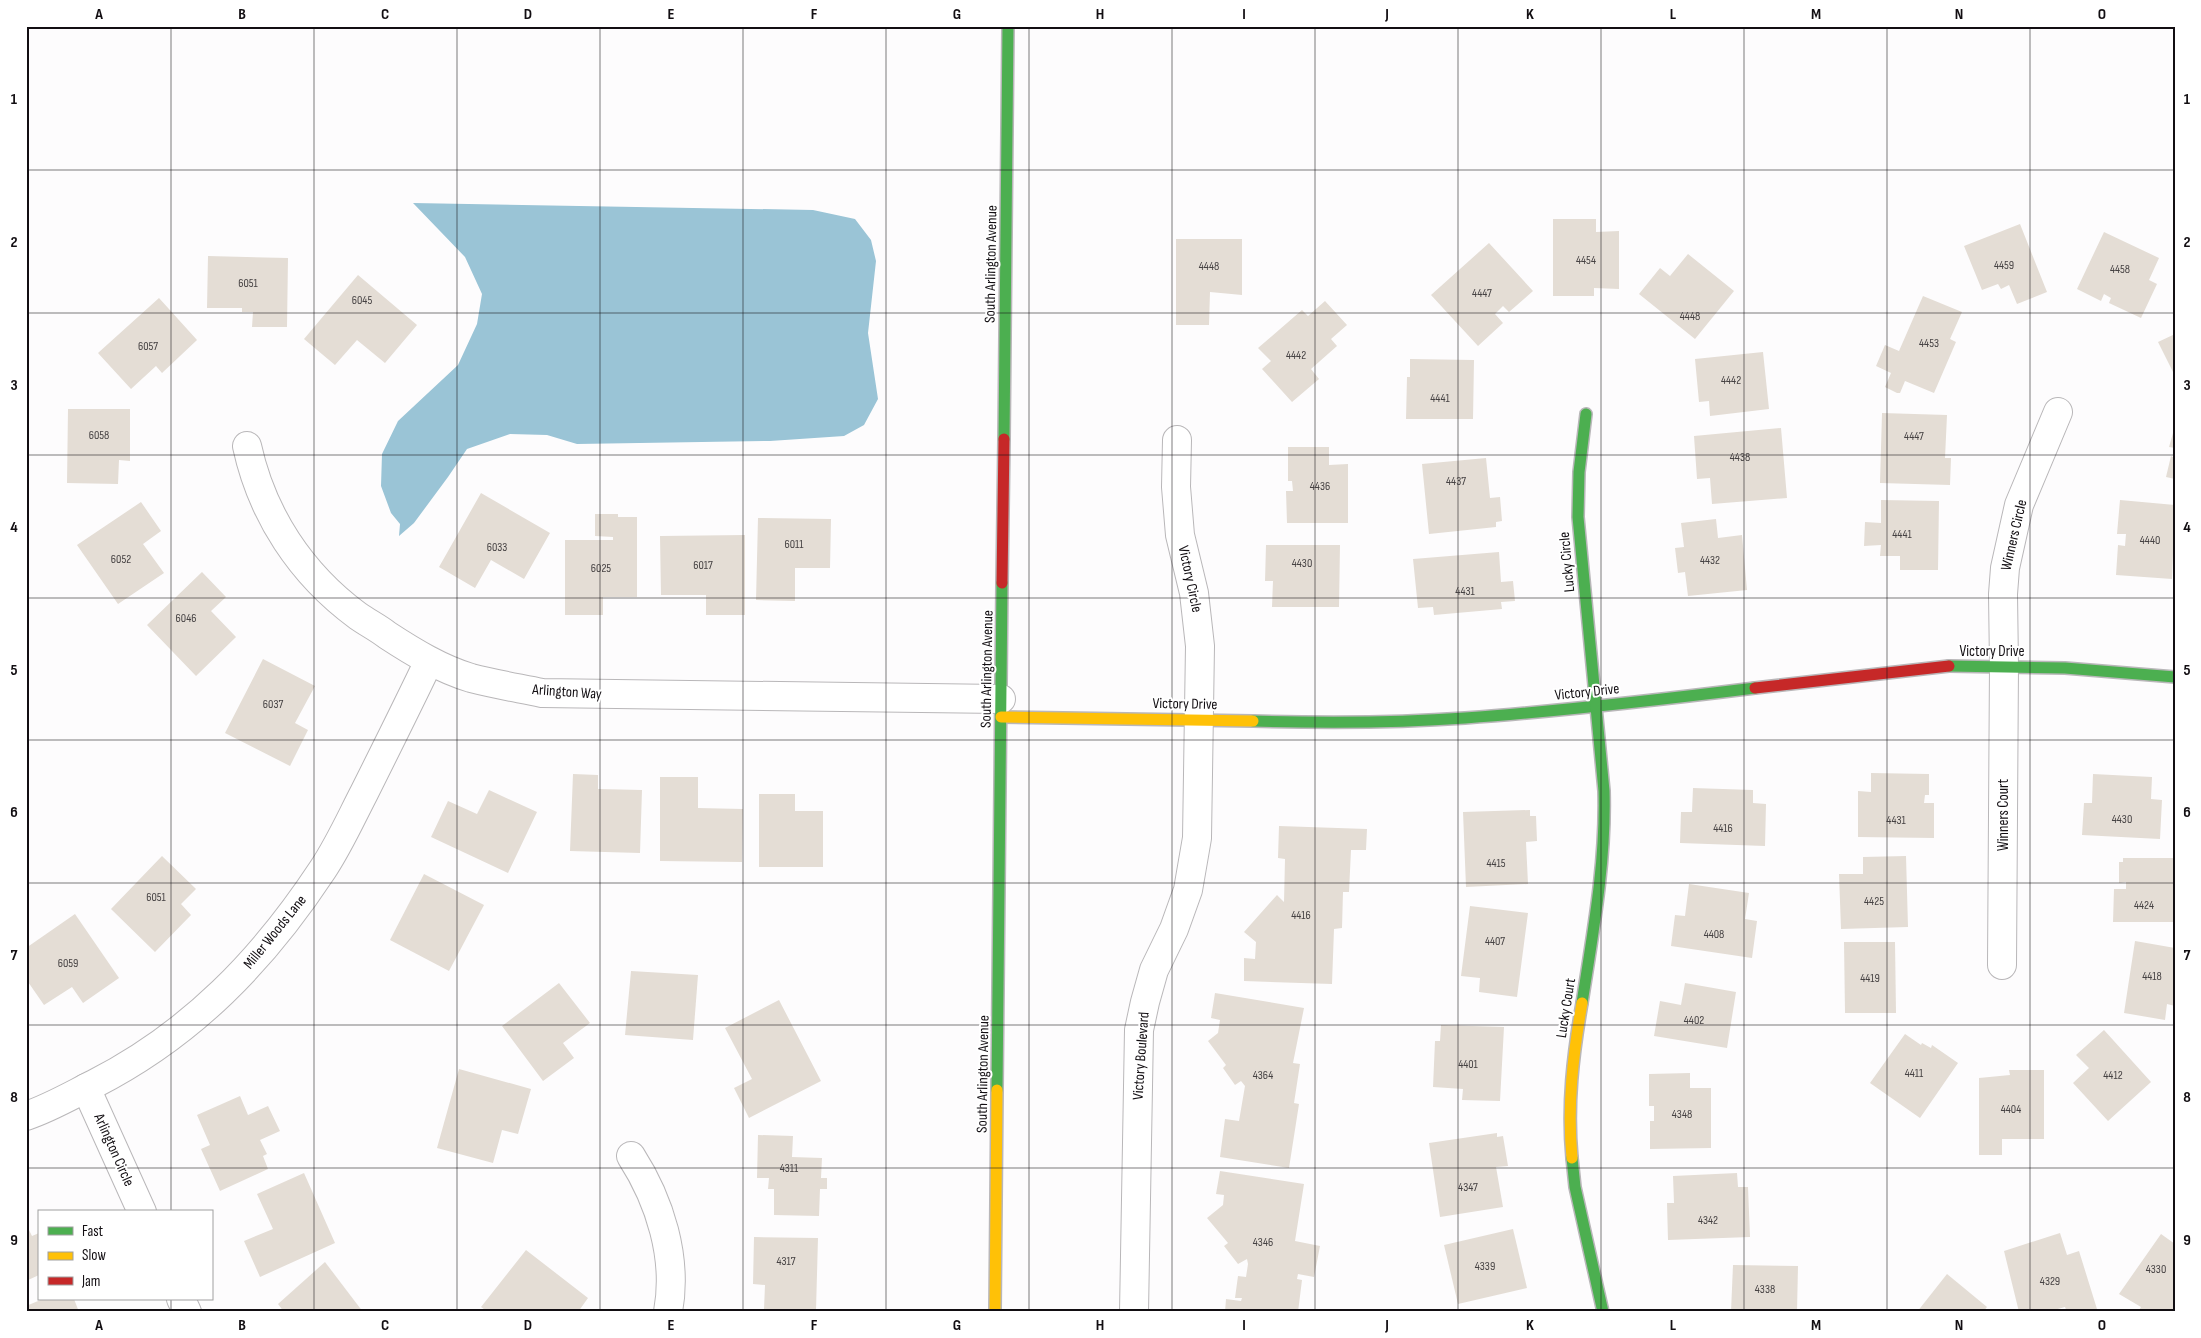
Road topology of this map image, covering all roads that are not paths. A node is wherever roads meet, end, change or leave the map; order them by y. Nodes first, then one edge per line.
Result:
1 (1008, 26) edge
2 (2058, 412) dead end
3 (1586, 414) dead end
4 (1177, 440) dead end
5 (248, 446) dead end
6 (430, 661) junction
7 (2004, 665) junction
8 (2175, 677) edge
9 (1596, 707) junction
10 (1001, 708) junction
11 (1199, 719) junction
12 (2002, 965) dead end
13 (86, 1088) junction
14 (26, 1116) edge
15 (631, 1156) dead end
16 (141, 1210) edge
17 (182, 1300) edge
18 (187, 1312) edge
19 (668, 1312) edge
20 (995, 1312) edge
21 (1134, 1312) edge
22 (1603, 1312) edge

1 - 10 street, South Arlington Avenue
2 - 7 street, Winners Circle
3 - 9 street, Lucky Circle
4 - 11 street, Victory Circle
5 - 6 street, Arlington Way
6 - 10 street, Arlington Way
6 - 13 street, Miller Woods Lane
7 - 8 street, Victory Drive
7 - 9 street, Victory Drive
7 - 12 street, Winners Court
9 - 11 street, Victory Drive
9 - 22 street, Lucky Court
10 - 11 street, Victory Drive
10 - 20 street, South Arlington Avenue
11 - 21 street, Victory Boulevard
13 - 14 street, Miller Woods Lane
13 - 16 street, Arlington Circle
15 - 19 street
17 - 18 street

